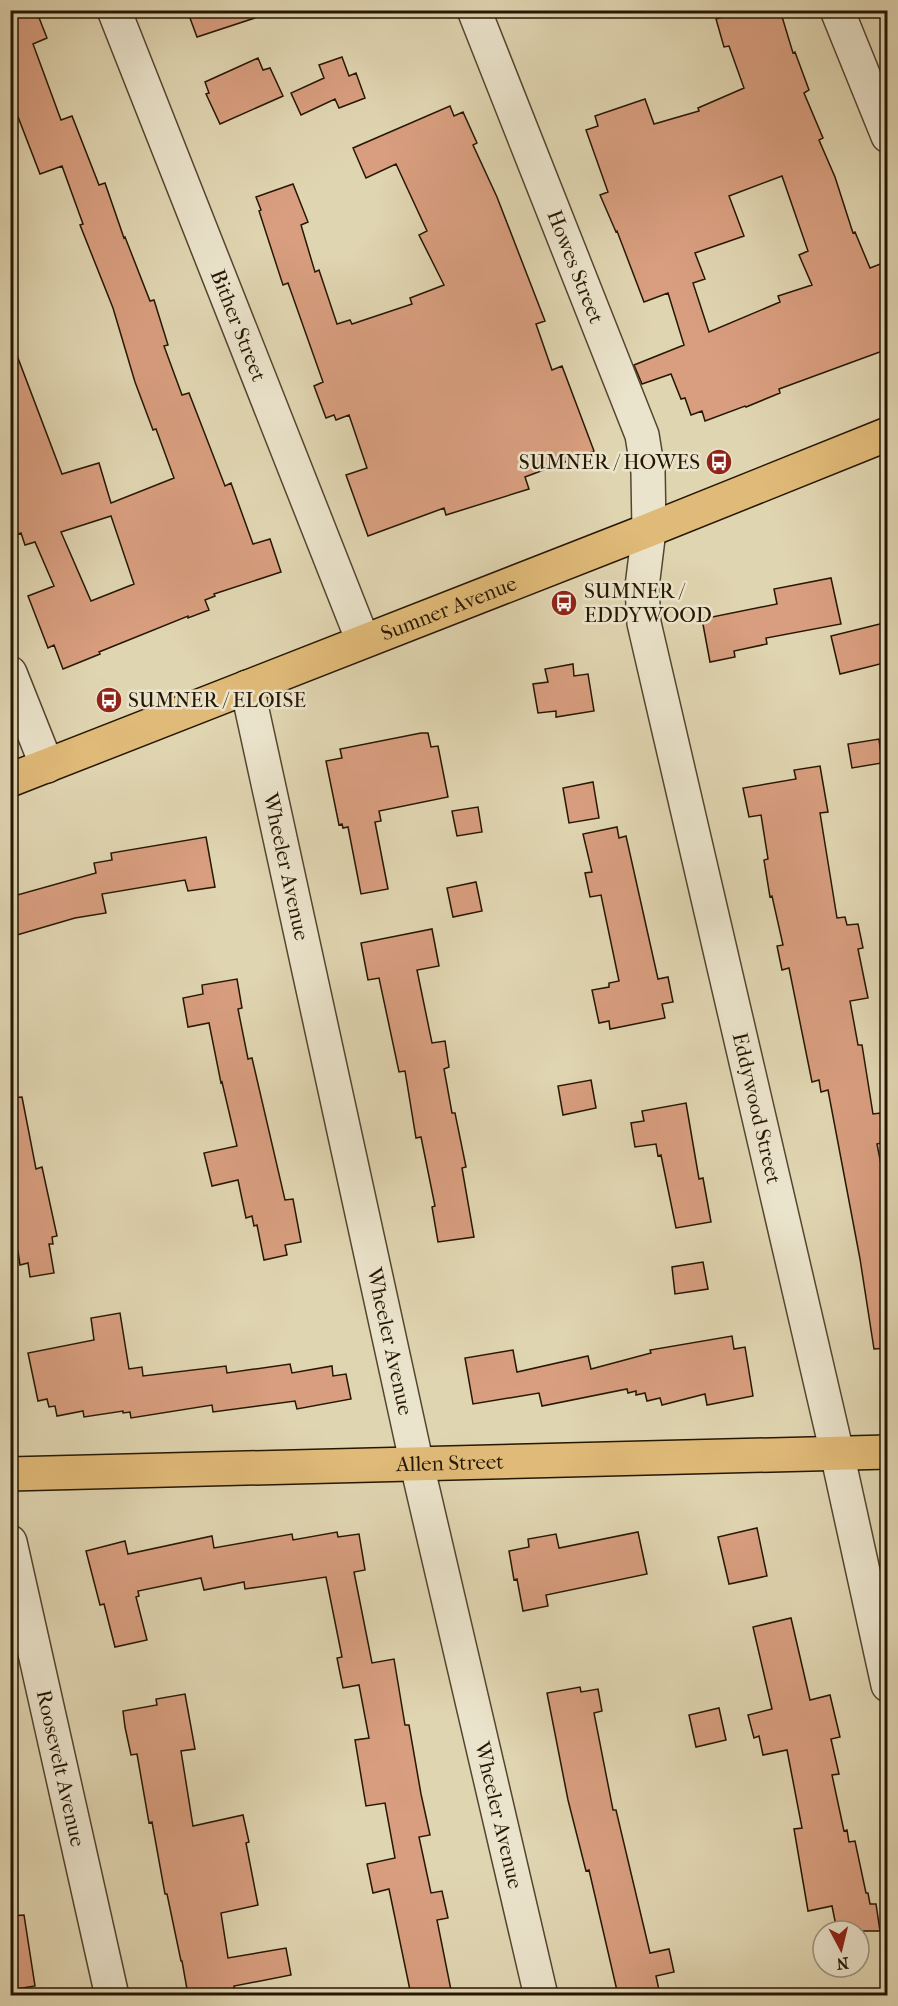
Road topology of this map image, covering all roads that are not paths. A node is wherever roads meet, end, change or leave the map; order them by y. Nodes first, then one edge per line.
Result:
1 (114, 10) edge
2 (474, 10) edge
3 (837, 10) edge
4 (888, 136) edge
5 (888, 434) edge
6 (649, 530) junction
7 (363, 640) junction
8 (10, 673) edge
9 (247, 687) junction
10 (47, 766) junction
11 (10, 780) edge
12 (888, 1452) edge
13 (837, 1453) junction
14 (417, 1465) junction
15 (10, 1474) edge
16 (10, 1542) edge
17 (888, 1685) edge
18 (112, 1995) edge
19 (541, 1995) edge

1 - 7 street, Bither Street
2 - 6 street, Howes Street
3 - 4 street
5 - 6 main road, Sumner Avenue
6 - 7 main road, Sumner Avenue
6 - 13 street, Eddywood Street
7 - 9 main road, Sumner Avenue
8 - 10 street
9 - 10 main road, Sumner Avenue
9 - 14 street, Wheeler Avenue
10 - 11 main road, Sumner Avenue
12 - 13 main road, Allen Street
13 - 14 main road, Allen Street
13 - 17 street, Eddywood Street
14 - 15 main road, Allen Street
14 - 19 street, Wheeler Avenue
16 - 18 street, Roosevelt Avenue

